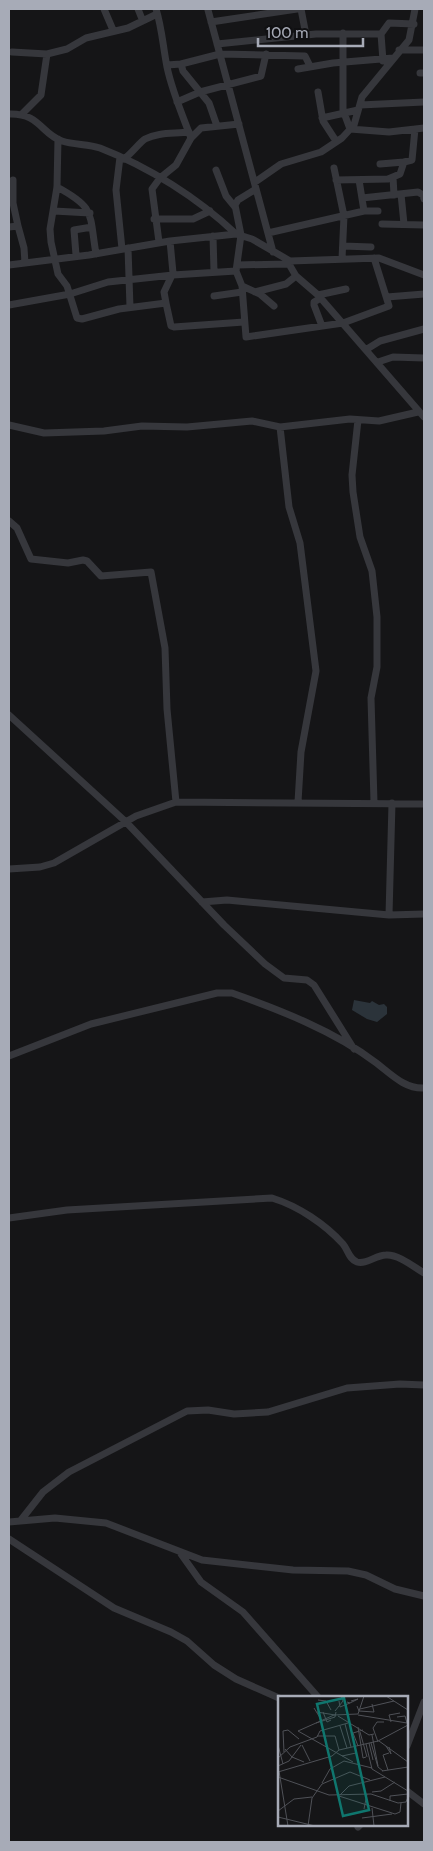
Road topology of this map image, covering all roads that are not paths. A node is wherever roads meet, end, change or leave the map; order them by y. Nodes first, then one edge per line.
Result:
1 (104, 9) edge
2 (138, 9) edge
3 (297, 9) edge
4 (301, 9) edge
5 (415, 9) edge
6 (208, 10) dead end
7 (157, 11) edge
8 (253, 12) edge
9 (142, 19) junction
10 (211, 22) junction
11 (414, 24) junction
12 (113, 30) junction
13 (343, 33) junction
14 (381, 34) junction
15 (306, 35) junction
16 (217, 44) junction
17 (399, 50) junction
18 (424, 50) edge
19 (12, 52) dead end
20 (47, 54) junction
21 (220, 54) junction
22 (266, 54) junction
23 (382, 58) junction
24 (393, 58) junction
25 (341, 62) junction
26 (181, 64) junction
27 (167, 66) junction
28 (310, 66) junction
29 (385, 68) junction
30 (298, 69) dead end
31 (228, 86) junction
32 (200, 92) junction
33 (318, 92) dead end
34 (177, 102) junction
35 (424, 102) edge
36 (359, 108) junction
37 (345, 112) junction
38 (9, 114) edge
39 (22, 114) junction
40 (322, 118) junction
41 (239, 124) junction
42 (217, 126) junction
43 (424, 128) edge
44 (350, 129) junction
45 (415, 129) junction
46 (190, 135) junction
47 (58, 139) junction
48 (336, 141) junction
49 (122, 158) junction
50 (404, 162) junction
51 (380, 164) dead end
52 (334, 168) dead end
53 (216, 170) dead end
54 (393, 177) junction
55 (160, 178) junction
56 (13, 180) dead end
57 (336, 180) junction
58 (359, 180) junction
59 (256, 186) junction
60 (57, 187) junction
61 (397, 195) junction
62 (362, 198) junction
63 (424, 199) edge
64 (236, 207) junction
65 (54, 211) junction
66 (210, 211) junction
67 (364, 211) junction
68 (378, 211) dead end
69 (90, 214) junction
70 (344, 216) junction
71 (154, 218) junction
72 (382, 224) dead end
73 (404, 224) junction
74 (424, 225) edge
75 (18, 226) junction
76 (9, 227) edge
77 (92, 227) junction
78 (268, 233) junction
79 (238, 235) junction
80 (213, 236) junction
81 (170, 240) junction
82 (159, 242) junction
83 (343, 246) junction
84 (125, 248) junction
85 (371, 248) dead end
86 (273, 252) junction
87 (96, 254) junction
88 (76, 256) junction
89 (374, 258) junction
90 (53, 259) junction
91 (342, 259) junction
92 (286, 262) junction
93 (25, 263) junction
94 (9, 265) edge
95 (237, 268) junction
96 (214, 271) junction
97 (173, 275) junction
98 (424, 275) edge
99 (296, 276) junction
100 (128, 280) junction
101 (242, 289) junction
102 (346, 289) dead end
103 (255, 292) junction
104 (70, 294) junction
105 (424, 294) edge
106 (214, 296) dead end
107 (320, 297) junction
108 (387, 297) junction
109 (166, 303) junction
110 (9, 305) edge
111 (274, 306) dead end
112 (130, 307) junction
113 (244, 322) junction
114 (343, 323) junction
115 (322, 326) junction
116 (424, 329) edge
117 (367, 349) junction
118 (424, 358) edge
119 (378, 362) junction
120 (421, 415) edge
121 (358, 420) junction
122 (9, 424) edge
123 (280, 427) junction
124 (9, 521) edge
125 (9, 714) edge
126 (176, 802) junction
127 (298, 802) junction
128 (374, 802) junction
129 (392, 803) junction
130 (424, 804) edge
131 (126, 822) junction
132 (9, 869) edge
133 (202, 902) junction
134 (424, 914) edge
135 (389, 915) junction
136 (354, 1049) junction
137 (9, 1056) edge
138 (424, 1088) edge
139 (9, 1218) edge
140 (424, 1273) edge
141 (424, 1385) edge
142 (21, 1520) junction
143 (9, 1522) edge
144 (9, 1539) edge
145 (180, 1553) junction
146 (424, 1596) edge
147 (317, 1696) edge
148 (278, 1698) edge
149 (424, 1702) edge
150 (408, 1743) edge
151 (408, 1792) edge
152 (424, 1804) edge

1 - 12 street
2 - 9 street
3 - 8 street
4 - 15 street
5 - 11 street
6 - 10 street
7 - 9 street
7 - 27 street
8 - 10 street
9 - 12 street
10 - 16 street
11 - 14 street
11 - 17 street
12 - 20 street
13 - 14 street
13 - 15 street
13 - 25 street
14 - 23 street
15 - 16 street
16 - 21 street
17 - 18 street
17 - 24 street
19 - 20 street
20 - 39 street
21 - 22 street
21 - 26 street
21 - 31 street
22 - 28 street
22 - 31 street
23 - 24 street
23 - 25 street
23 - 29 street
24 - 29 street
25 - 28 street
25 - 37 street
26 - 27 street
26 - 32 street
27 - 34 street
28 - 30 street
29 - 36 street
31 - 32 street
31 - 41 street
32 - 34 street
32 - 42 street
33 - 40 street
34 - 46 street
35 - 36 street
36 - 37 street
36 - 44 street
37 - 40 street
37 - 44 street
38 - 39 street
39 - 47 street
40 - 48 street
41 - 42 street
41 - 59 street
42 - 46 street
43 - 45 street
44 - 45 street
44 - 48 street
45 - 50 street
46 - 49 street
46 - 55 street
47 - 49 street
47 - 60 street
48 - 59 street
49 - 55 street
49 - 84 street
50 - 51 street
50 - 54 street
52 - 57 street
53 - 64 street
54 - 58 street
54 - 61 street
55 - 66 street
55 - 71 street
56 - 75 street
57 - 58 street
57 - 70 street
58 - 62 street
59 - 64 street
59 - 78 street
60 - 65 street
60 - 69 street
61 - 62 street
61 - 63 street
61 - 73 street
62 - 67 street
64 - 79 street
65 - 69 street
65 - 90 street
66 - 71 street
66 - 79 street
67 - 68 street
67 - 70 street
69 - 77 street
70 - 78 street
70 - 83 street
71 - 82 street
72 - 73 street
73 - 74 street
75 - 76 street
75 - 93 street
77 - 87 street
77 - 88 street
78 - 86 street
79 - 80 street
79 - 86 street
79 - 95 street
80 - 81 street
80 - 96 street
81 - 82 street
81 - 97 street
82 - 84 street
83 - 85 street
83 - 91 street
84 - 87 street
84 - 100 street
86 - 92 street
87 - 88 street
88 - 90 street
89 - 91 street
89 - 98 street
89 - 108 street
90 - 93 street
90 - 104 street
91 - 92 street
92 - 95 street
92 - 99 street
93 - 94 street
95 - 96 street
95 - 101 street
96 - 97 street
97 - 100 street
97 - 109 street
99 - 103 street
99 - 107 street
100 - 104 street
100 - 112 street
101 - 103 street
101 - 106 street
101 - 113 street
102 - 107 street
103 - 111 street
104 - 110 street
104 - 112 street
105 - 108 street
107 - 114 street
107 - 115 street
108 - 114 street
109 - 112 street
109 - 113 street
113 - 115 street
114 - 115 street
114 - 117 street
116 - 117 street
117 - 119 street
118 - 119 street
119 - 120 street
120 - 121 street
121 - 123 street
121 - 128 street
122 - 123 street
123 - 127 street
124 - 126 street
125 - 131 street
126 - 127 street
126 - 131 street
127 - 128 street
128 - 129 street
129 - 130 street
129 - 135 street
131 - 132 street
131 - 133 street
133 - 135 street
133 - 136 street
134 - 135 street
136 - 137 street
136 - 138 street
139 - 140 street
141 - 142 street
142 - 143 street
142 - 145 street
144 - 148 street
145 - 146 street
145 - 147 street
149 - 150 street
151 - 152 street

